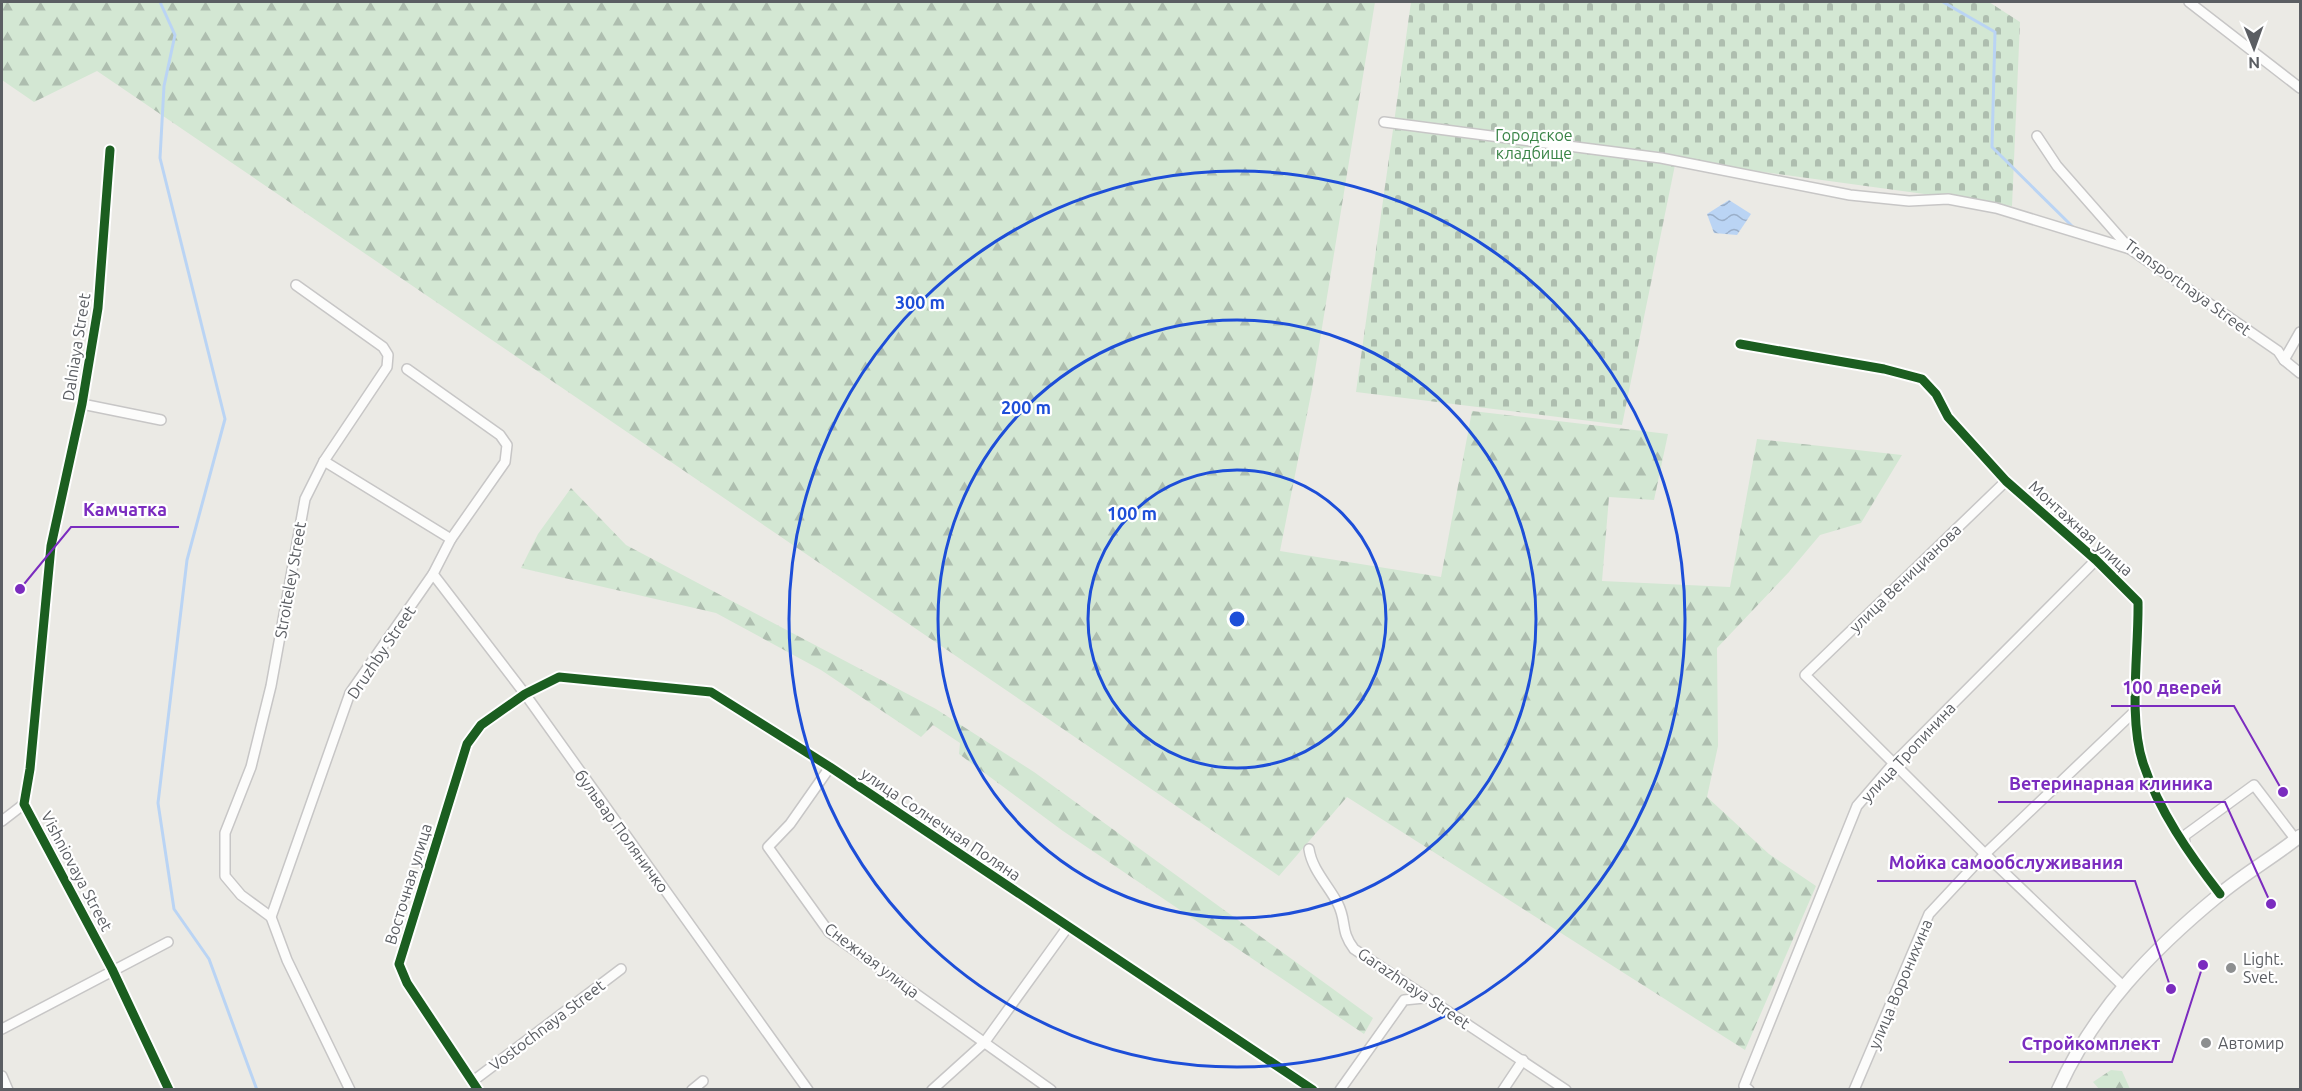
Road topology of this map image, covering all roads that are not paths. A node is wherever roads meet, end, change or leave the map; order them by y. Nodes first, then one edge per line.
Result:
1 (2189, 2) edge
2 (2301, 88) edge
3 (1384, 122) dead end
4 (2037, 136) dead end
5 (110, 150) dead end
6 (2130, 249) junction
7 (296, 285) dead end
8 (2301, 332) edge
9 (1740, 344) dead end
10 (2284, 360) junction
11 (407, 369) dead end
12 (2301, 373) edge
13 (82, 404) junction
14 (161, 420) dead end
15 (324, 461) junction
16 (2006, 481) junction
17 (451, 539) junction
18 (51, 546) joint
19 (2096, 560) junction
20 (433, 574) junction
21 (525, 694) junction
22 (2136, 710) junction
23 (1894, 763) junction
24 (830, 767) junction
25 (24, 804) junction
26 (2, 820) edge
27 (2298, 838) edge
28 (1309, 849) dead end
29 (2187, 851) junction
30 (1985, 854) junction
31 (2220, 894) junction
32 (271, 917) junction
33 (1067, 928) junction
34 (168, 942) dead end
35 (112, 969) junction
36 (621, 969) dead end
37 (2123, 986) junction
38 (1426, 998) junction
39 (2, 1029) edge
40 (984, 1043) junction
41 (1523, 1060) junction
42 (2, 1076) edge
43 (703, 1081) dead end
44 (476, 1085) edge
45 (1747, 1088) edge
46 (8, 1089) edge
47 (169, 1089) edge
48 (350, 1089) edge
49 (692, 1089) edge
50 (808, 1089) edge
51 (932, 1089) edge
52 (1051, 1089) edge
53 (1313, 1089) edge
54 (1340, 1089) edge
55 (1503, 1089) edge
56 (1566, 1089) edge
57 (1854, 1089) edge
58 (2058, 1089) edge

1 - 2 street
3 - 6 street
4 - 6 street, Transportnaya Street
5 - 13 street, Dalniaya Street
6 - 10 street, Transportnaya Street
7 - 15 street, Stroiteley Street
8 - 10 street
9 - 16 street, Монтажная улица
10 - 12 street, Transportnaya Street
11 - 17 street, Druzhby Street
13 - 14 street
13 - 18 street, Dalniaya Street
15 - 17 street
15 - 32 street, Stroiteley Street
16 - 19 street, Монтажная улица
16 - 23 street, улица Веницианова
17 - 20 street, Druzhby Street
18 - 25 street, Vishniovaya Street
19 - 22 street, Монтажная улица
19 - 23 street, улица Тропинина
20 - 21 street, бульвар Поляничко
20 - 32 street, Druzhby Street
21 - 24 street, улица Солнечная Поляна
21 - 44 street, Восточная улица
21 - 50 street, бульвар Поляничко
22 - 29 street, Монтажная улица
22 - 30 street, улица Воронихина
23 - 30 street
23 - 45 street, улица Тропинина
24 - 33 street, улица Солнечная Поляна
24 - 40 street, Снежная улица
25 - 26 street
25 - 35 street, Vishniovaya Street
27 - 29 street
27 - 31 street
28 - 38 street, Garazhnaya Street
29 - 31 street, Монтажная улица
30 - 37 street
30 - 57 street, улица Воронихина
31 - 37 street
32 - 48 street
33 - 40 street
33 - 53 street, улица Солнечная Поляна
34 - 35 street
35 - 39 street
35 - 47 street, Vishniovaya Street
36 - 44 street, Vostochnaya Street
37 - 58 street
38 - 41 street, Garazhnaya Street
38 - 54 street
40 - 51 street
40 - 52 street, Снежная улица
41 - 55 street
41 - 56 street, Garazhnaya Street
42 - 46 street
43 - 49 street

